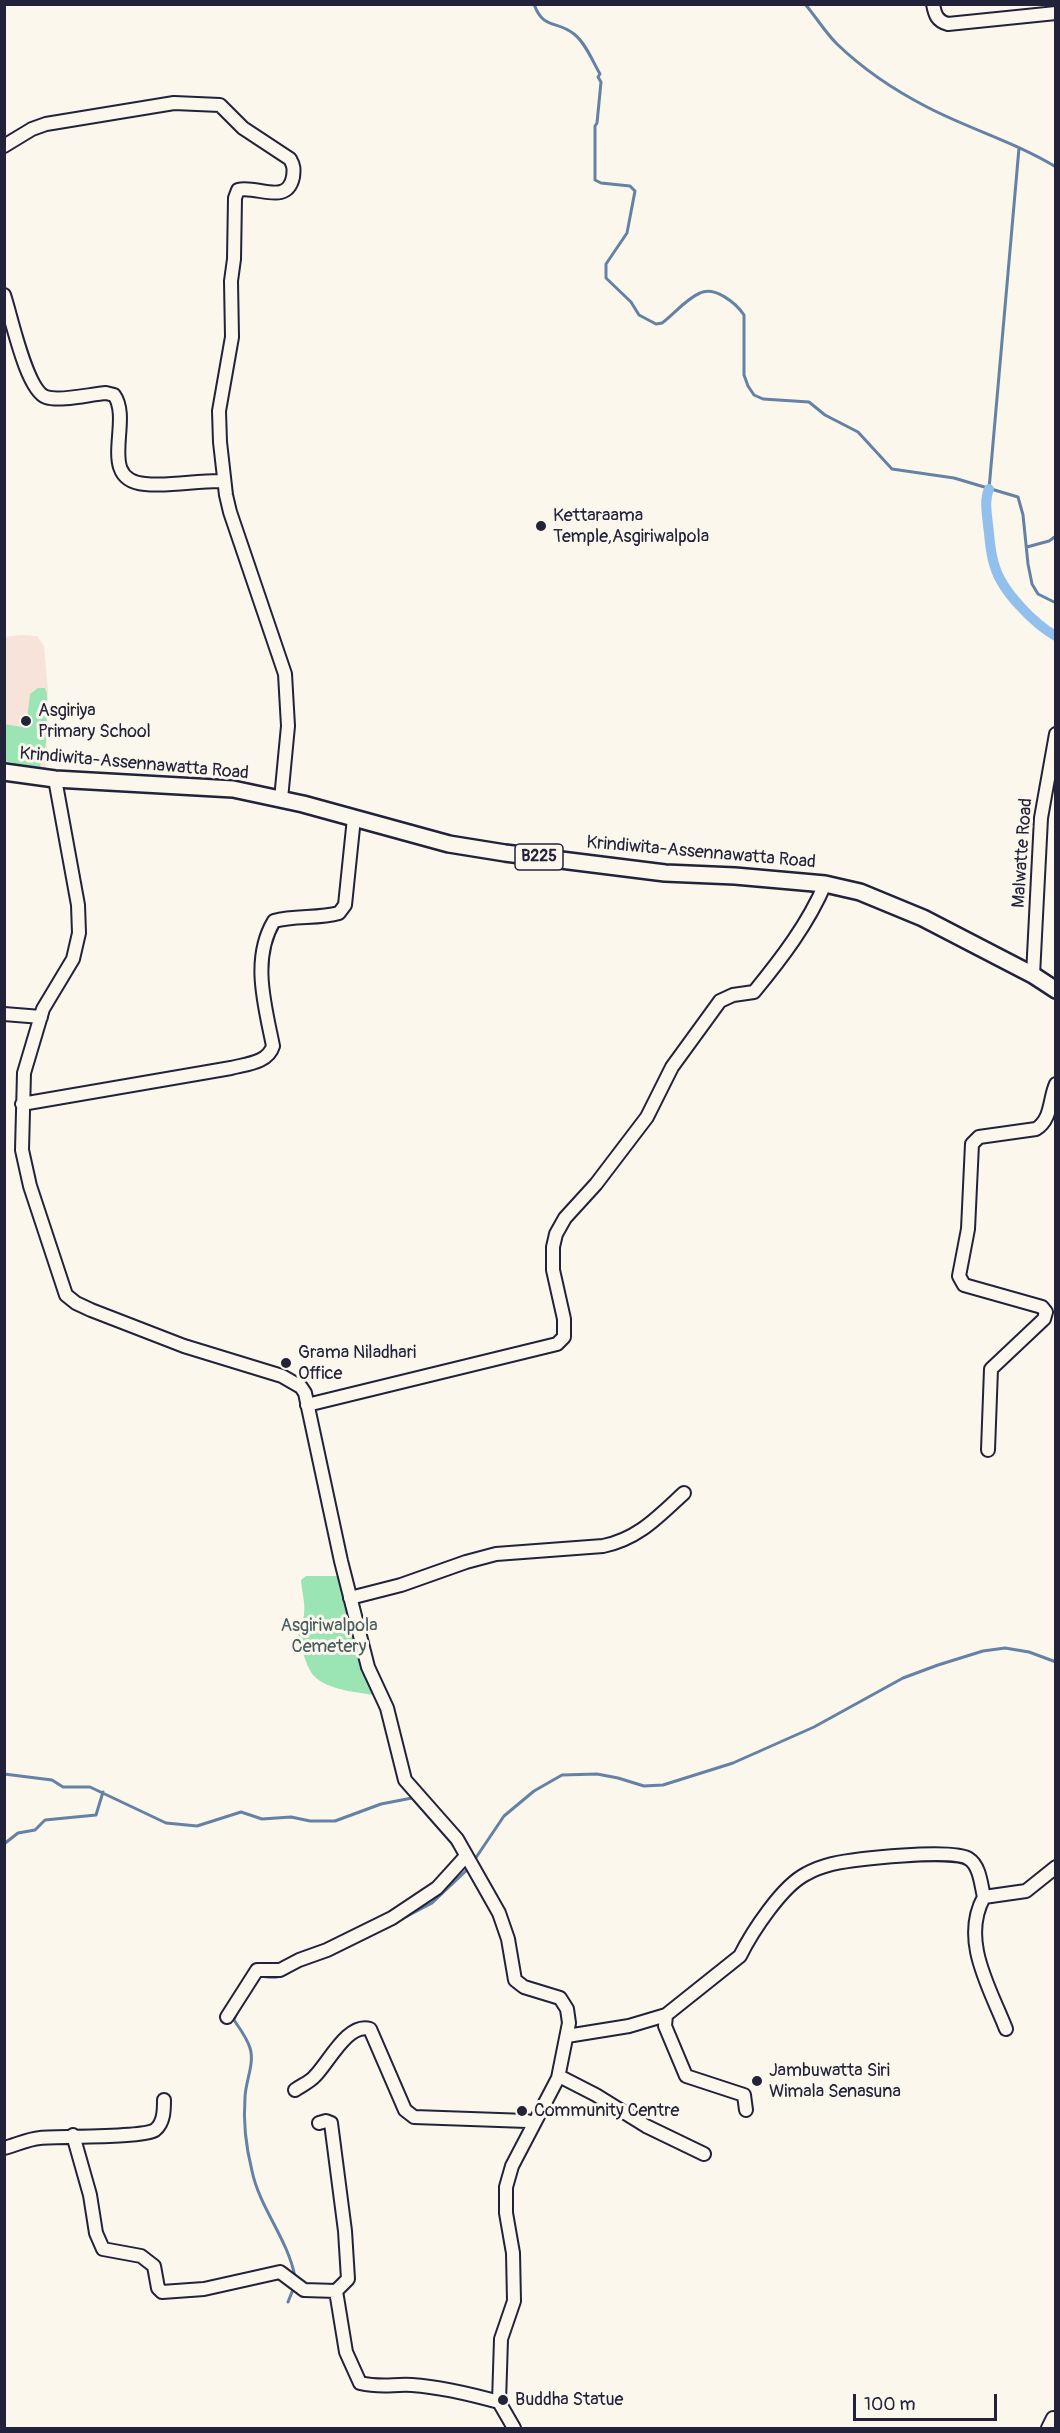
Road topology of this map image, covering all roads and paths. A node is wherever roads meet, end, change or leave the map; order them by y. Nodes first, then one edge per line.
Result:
1 (933, 4) edge
2 (1056, 13) edge
3 (4, 146) edge
4 (4, 295) edge
5 (224, 481) junction
6 (1056, 734) edge
7 (4, 772) edge
8 (56, 779) junction
9 (281, 799) junction
10 (354, 818) junction
11 (825, 884) junction
12 (1033, 975) junction
13 (1056, 990) edge
14 (4, 1014) edge
15 (41, 1017) junction
16 (1056, 1084) edge
17 (22, 1104) junction
18 (307, 1405) junction
19 (988, 1450) dead end
20 (684, 1493) dead end
21 (350, 1598) junction
22 (466, 1856) junction
23 (1056, 1867) edge
24 (984, 1897) junction
25 (666, 2015) junction
26 (227, 2017) dead end
27 (1006, 2029) dead end
28 (567, 2036) junction
29 (559, 2076) junction
30 (296, 2090) dead end
31 (164, 2100) dead end
32 (746, 2110) dead end
33 (320, 2123) dead end
34 (534, 2124) junction
35 (73, 2135) junction
36 (4, 2148) edge
37 (704, 2154) dead end
38 (336, 2291) junction
39 (499, 2402) junction
40 (1056, 2421) edge
41 (514, 2428) edge
42 (1048, 2428) edge

1 - 2 street
3 - 5 street
4 - 5 street
5 - 9 street
6 - 12 street, Malwatte Road
7 - 8 main road, Krindiwita-Assennawatta Road / B225
8 - 9 main road, Krindiwita-Assennawatta Road / B225
8 - 15 street
9 - 10 main road, Krindiwita-Assennawatta Road / B225
10 - 11 main road, Krindiwita-Assennawatta Road / B225
10 - 17 street
11 - 12 main road, Krindiwita-Assennawatta Road / B225
11 - 18 street
12 - 13 main road, Krindiwita-Assennawatta Road / B225
14 - 15 street
15 - 17 street
16 - 19 street
17 - 18 street
18 - 21 street
20 - 21 street
21 - 22 street
22 - 26 street
22 - 28 street
23 - 24 street
24 - 25 street
24 - 27 street
25 - 28 street
25 - 32 street
28 - 29 street
29 - 34 street
29 - 37 street
30 - 34 street
31 - 35 street
33 - 38 street
34 - 39 street
35 - 36 street
35 - 38 street
38 - 39 street
39 - 41 street
40 - 42 street

